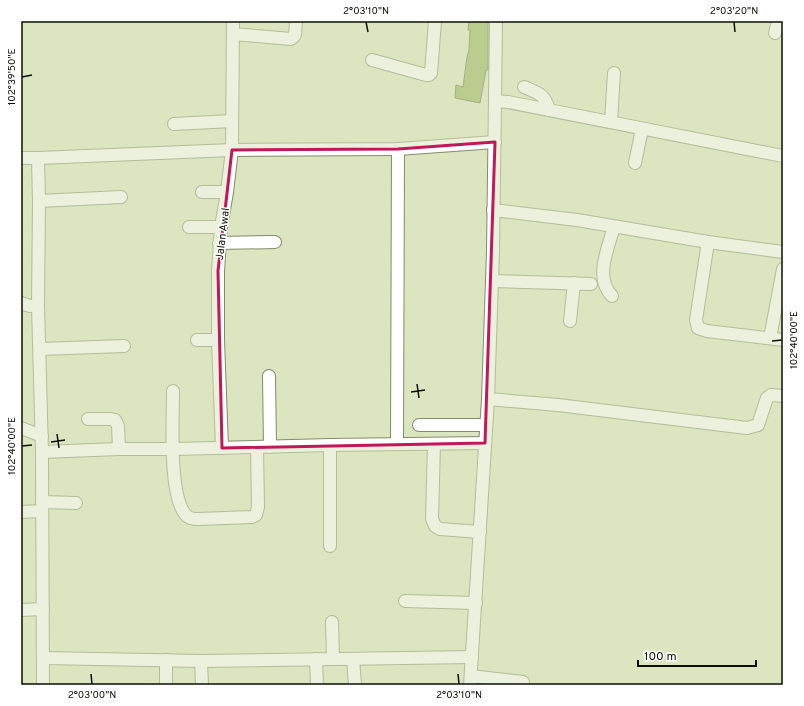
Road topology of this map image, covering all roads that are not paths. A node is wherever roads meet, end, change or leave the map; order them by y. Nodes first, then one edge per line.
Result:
1 (233, 21) edge
2 (296, 21) edge
3 (436, 21) edge
4 (496, 21) edge
5 (234, 34) junction
6 (372, 60) dead end
7 (614, 73) dead end
8 (524, 87) dead end
9 (502, 101) junction
10 (549, 110) junction
11 (232, 121) junction
12 (611, 122) junction
13 (174, 124) dead end
14 (642, 129) junction
15 (495, 148) junction
16 (232, 150) junction
17 (398, 153) junction
18 (783, 156) edge
19 (21, 158) edge
20 (38, 158) junction
21 (635, 163) dead end
22 (202, 192) dead end
23 (227, 192) junction
24 (121, 197) dead end
25 (39, 201) junction
26 (493, 210) junction
27 (189, 227) dead end
28 (221, 227) junction
29 (614, 227) junction
30 (275, 242) dead end
31 (708, 242) junction
32 (219, 243) junction
33 (783, 252) edge
34 (783, 269) edge
35 (492, 281) junction
36 (574, 283) junction
37 (591, 284) dead end
38 (612, 296) dead end
39 (21, 303) edge
40 (38, 306) junction
41 (570, 321) dead end
42 (770, 338) junction
43 (197, 340) dead end
44 (218, 340) junction
45 (783, 340) edge
46 (124, 346) dead end
47 (40, 349) junction
48 (269, 376) dead end
49 (173, 391) dead end
50 (783, 396) edge
51 (488, 399) junction
52 (88, 419) dead end
53 (419, 425) dead end
54 (486, 425) junction
55 (21, 428) edge
56 (42, 436) junction
57 (485, 443) junction
58 (397, 444) junction
59 (434, 444) junction
60 (330, 445) junction
61 (257, 447) junction
62 (270, 447) junction
63 (222, 448) junction
64 (119, 449) junction
65 (173, 449) junction
66 (42, 452) junction
67 (76, 503) dead end
68 (42, 507) junction
69 (21, 512) edge
70 (480, 532) junction
71 (330, 546) dead end
72 (405, 601) dead end
73 (476, 603) junction
74 (43, 609) junction
75 (21, 610) edge
76 (332, 622) dead end
77 (472, 657) junction
78 (43, 658) junction
79 (316, 659) junction
80 (333, 659) junction
81 (353, 659) junction
82 (166, 660) junction
83 (201, 661) junction
84 (470, 680) edge
85 (523, 682) dead end
86 (43, 685) edge
87 (166, 685) edge
88 (202, 685) edge
89 (317, 685) edge
90 (355, 685) edge

1 - 5 street, Jalan Awal
2 - 5 street
3 - 6 street
4 - 9 street
5 - 11 street, Jalan Awal
7 - 12 street
8 - 10 street
9 - 10 street
9 - 15 street
10 - 12 street
11 - 13 street
11 - 16 street, Jalan Awal
12 - 14 street
14 - 18 street
14 - 21 street
15 - 17 street
15 - 26 street
16 - 17 street
16 - 20 street
16 - 23 street, Jalan Awal
17 - 58 street
19 - 20 street
20 - 25 street
22 - 23 street
23 - 28 street, Jalan Awal
24 - 25 street
25 - 40 street
26 - 29 street
26 - 35 street
27 - 28 street
28 - 32 street, Jalan Awal
29 - 31 street
29 - 38 street
30 - 32 street
31 - 33 street
31 - 42 street
32 - 44 street, Jalan Awal
34 - 42 street
35 - 36 street
35 - 51 street
36 - 37 street
36 - 41 street
39 - 40 street
40 - 47 street
42 - 45 street
43 - 44 street
44 - 63 street, Jalan Awal
46 - 47 street
47 - 56 street
48 - 62 street
49 - 65 street
50 - 51 street
51 - 54 street
52 - 64 street
53 - 54 street
54 - 57 street
55 - 56 street
56 - 66 street
57 - 59 street
57 - 70 street
58 - 59 street
58 - 60 street
59 - 70 street
60 - 62 street
60 - 71 street
61 - 62 street
61 - 63 street
61 - 65 street
63 - 65 street
64 - 65 street
64 - 66 street
66 - 68 street
67 - 68 street
68 - 69 street
68 - 74 street
70 - 73 street
72 - 73 street
73 - 77 street
74 - 75 street
74 - 78 street
76 - 80 street
77 - 81 street
77 - 84 street
78 - 82 street
78 - 86 street
79 - 80 street
79 - 83 street
79 - 89 street
80 - 81 street
81 - 90 street
82 - 83 street
82 - 87 street
83 - 88 street
84 - 85 street

